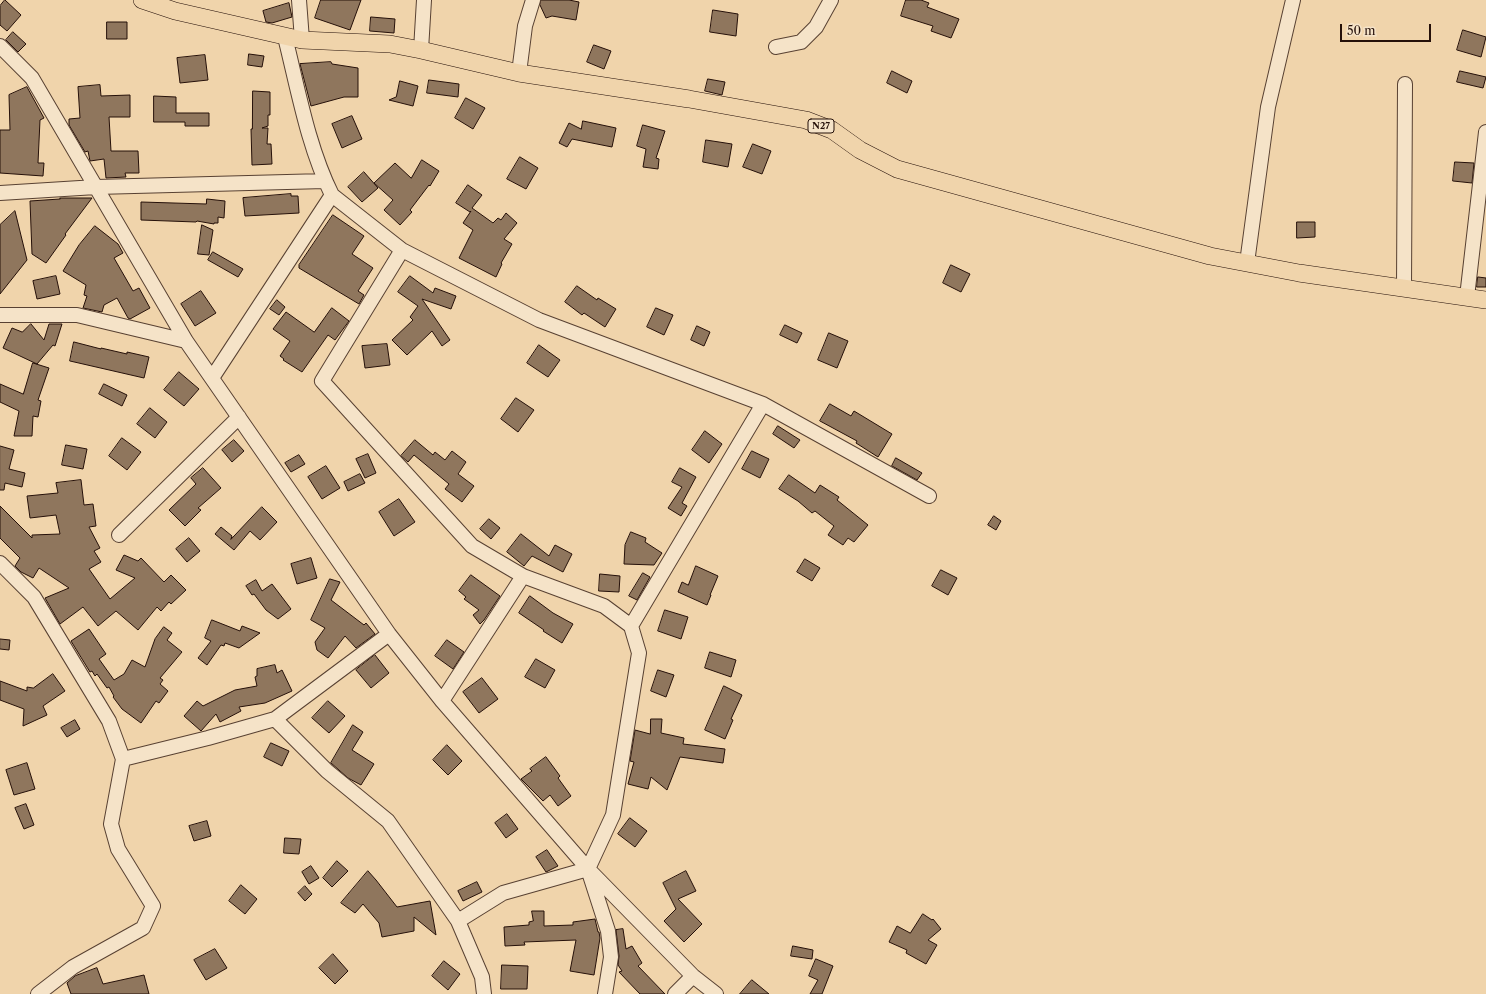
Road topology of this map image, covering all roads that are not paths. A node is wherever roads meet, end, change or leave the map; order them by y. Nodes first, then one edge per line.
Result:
1 (142, 0) edge
2 (299, 0) edge
3 (424, 0) edge
4 (533, 0) edge
5 (832, 0) edge
6 (1293, 0) edge
7 (285, 37) junction
8 (302, 40) junction
9 (0, 46) edge
10 (776, 47) dead end
11 (421, 50) junction
12 (519, 73) junction
13 (1405, 84) dead end
14 (1486, 132) edge
15 (325, 180) junction
16 (96, 187) junction
17 (0, 193) edge
18 (332, 195) junction
19 (402, 250) junction
20 (1247, 263) junction
21 (1404, 288) junction
22 (1467, 297) junction
23 (1486, 300) edge
24 (0, 315) edge
25 (186, 341) junction
26 (212, 378) junction
27 (763, 404) junction
28 (238, 417) junction
29 (929, 496) dead end
30 (119, 535) dead end
31 (0, 563) edge
32 (523, 576) junction
33 (630, 626) junction
34 (389, 634) junction
35 (442, 701) junction
36 (275, 719) junction
37 (123, 759) junction
38 (588, 870) junction
39 (458, 921) junction
40 (693, 976) junction
41 (681, 992) edge
42 (38, 994) edge
43 (484, 994) edge
44 (605, 994) edge
45 (716, 994) edge

1 - 7 main road, N27
2 - 8 street
3 - 11 street
4 - 12 street
5 - 10 street
6 - 20 street
7 - 8 main road, N27
7 - 15 street
8 - 11 main road, N27
9 - 16 street
11 - 12 main road, N27
12 - 20 main road, N27
13 - 21 street
14 - 22 street
15 - 16 street
15 - 18 street
16 - 17 street
16 - 25 street
18 - 19 street
18 - 26 street
19 - 27 street
19 - 32 street
20 - 21 main road, N27
21 - 22 main road, N27
22 - 23 main road, N27
24 - 25 street
25 - 26 street
26 - 28 street
27 - 29 street
27 - 33 street
28 - 30 street
28 - 34 street
31 - 37 street
32 - 33 street
32 - 35 street
33 - 38 street
34 - 35 street
34 - 36 street
35 - 38 street
36 - 37 street
36 - 39 street
37 - 42 street
38 - 39 street
38 - 40 street
38 - 44 street
39 - 43 street
40 - 41 street
40 - 45 street

